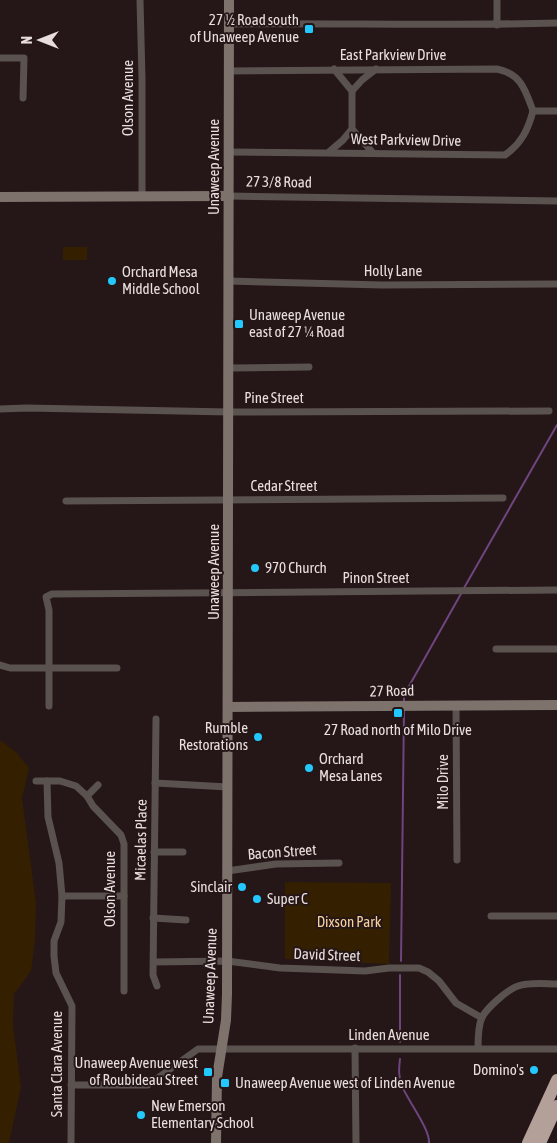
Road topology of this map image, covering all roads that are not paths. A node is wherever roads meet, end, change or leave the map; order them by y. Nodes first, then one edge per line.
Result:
1 (140, 0) edge
2 (229, 0) edge
3 (497, 0) edge
4 (557, 23) edge
5 (229, 24) junction
6 (497, 25) junction
7 (0, 58) edge
8 (334, 69) junction
9 (376, 69) junction
10 (229, 71) junction
11 (352, 91) junction
12 (23, 98) dead end
13 (533, 111) junction
14 (557, 111) edge
15 (352, 129) junction
16 (229, 152) junction
17 (329, 152) junction
18 (373, 153) junction
19 (229, 196) junction
20 (0, 197) edge
21 (142, 197) junction
22 (557, 201) edge
23 (229, 281) junction
24 (557, 284) edge
25 (229, 368) junction
26 (308, 368) dead end
27 (0, 409) edge
28 (549, 411) dead end
29 (229, 412) junction
30 (503, 498) dead end
31 (66, 500) dead end
32 (229, 500) junction
33 (557, 590) edge
34 (229, 594) junction
35 (557, 648) edge
36 (496, 649) dead end
37 (0, 665) edge
38 (49, 668) junction
39 (118, 668) dead end
40 (456, 705) junction
41 (557, 705) edge
42 (49, 706) dead end
43 (228, 707) junction
44 (156, 718) dead end
45 (36, 781) dead end
46 (46, 781) junction
47 (155, 783) junction
48 (98, 784) dead end
49 (228, 786) junction
50 (87, 796) junction
51 (154, 852) junction
52 (183, 852) dead end
53 (457, 860) dead end
54 (340, 863) dead end
55 (227, 871) junction
56 (62, 896) junction
57 (124, 896) junction
58 (491, 916) dead end
59 (557, 916) edge
60 (154, 918) junction
61 (186, 920) dead end
62 (227, 961) junction
63 (154, 962) junction
64 (557, 984) edge
65 (157, 986) dead end
66 (124, 990) dead end
67 (482, 1018) junction
68 (354, 1048) junction
69 (478, 1048) junction
70 (557, 1048) edge
71 (221, 1050) junction
72 (557, 1080) edge
73 (71, 1085) junction
74 (557, 1106) edge
75 (70, 1143) edge
76 (216, 1143) edge
77 (356, 1143) edge
78 (528, 1143) edge
79 (540, 1143) edge

1 - 21 street, Olson Avenue
2 - 5 main road, Unaweep Avenue
3 - 6 street
4 - 6 street
5 - 6 street
5 - 10 main road, Unaweep Avenue
7 - 12 street
8 - 9 street, East Parkview Drive
8 - 10 street, East Parkview Drive
8 - 11 street
9 - 11 street
9 - 13 street, East Parkview Drive
10 - 16 main road, Unaweep Avenue
11 - 15 street
13 - 14 street
13 - 18 street, West Parkview Drive
15 - 17 street
15 - 18 street
16 - 17 street, West Parkview Drive
16 - 19 main road, Unaweep Avenue
17 - 18 street, West Parkview Drive
19 - 21 main road, 27 3/8 Road
19 - 22 street, 27 3/8 Road
19 - 23 main road, Unaweep Avenue
20 - 21 main road, 27 3/8 Road
23 - 24 street, Holly Lane
23 - 25 main road, Unaweep Avenue
25 - 26 street
25 - 29 main road, Unaweep Avenue
27 - 29 street, Pine Street
28 - 29 street, Pine Street
29 - 32 main road, Unaweep Avenue
30 - 32 street, Cedar Street
31 - 32 street, Cedar Street
32 - 34 main road, Unaweep Avenue
33 - 34 street, Pinon Street
34 - 38 street, Pinon Street
34 - 43 main road, Unaweep Avenue
35 - 36 street
37 - 38 street
38 - 39 street
38 - 42 street
40 - 41 main road, 27 Road
40 - 43 main road, 27 Road
40 - 53 street, Milo Drive
43 - 49 main road, Unaweep Avenue
44 - 47 street, Micaelas Place
45 - 46 street, Olson Avenue
46 - 50 street, Olson Avenue
46 - 56 street, Santa Clara Avenue
47 - 49 street
47 - 51 street, Micaelas Place
48 - 50 street
49 - 55 main road, Unaweep Avenue
50 - 57 street, Olson Avenue
51 - 52 street
51 - 60 street, Micaelas Place
54 - 55 street, Bacon Street
55 - 62 main road, Unaweep Avenue
56 - 57 street
56 - 73 street, Santa Clara Avenue
57 - 66 street, Olson Avenue
58 - 59 street
60 - 61 street
60 - 63 street, Micaelas Place
62 - 63 street, David Street
62 - 67 street, David Street
62 - 71 main road, Unaweep Avenue
63 - 65 street, Micaelas Place
64 - 67 street
67 - 69 street
68 - 69 street, Linden Avenue
68 - 71 street, Linden Avenue
68 - 77 street
69 - 70 street, Linden Avenue
71 - 73 street, Linden Avenue
71 - 76 main road, Unaweep Avenue
72 - 78 highway
73 - 75 street, Santa Clara Avenue
74 - 79 highway

